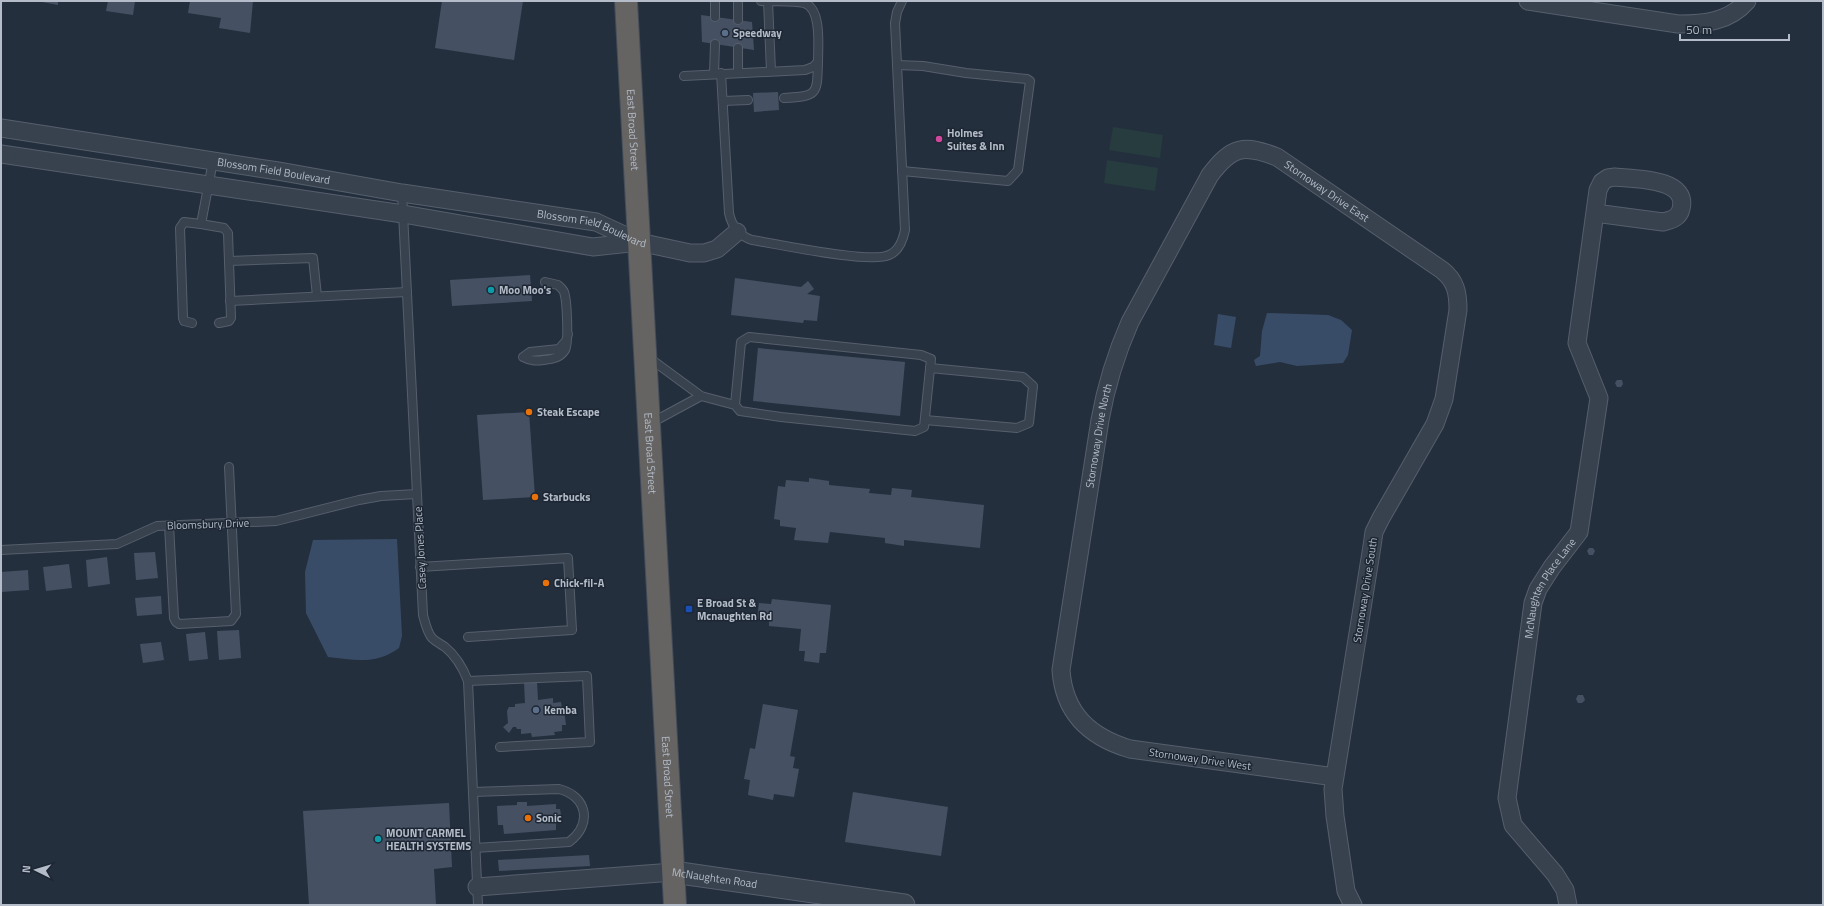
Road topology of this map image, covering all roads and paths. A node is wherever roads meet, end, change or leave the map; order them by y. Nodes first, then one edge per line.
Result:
1 (626, 1) edge
2 (715, 1) edge
3 (738, 1) edge
4 (760, 1) edge
5 (768, 1) edge
6 (902, 1) edge
7 (1528, 1) edge
8 (1744, 5) edge
9 (715, 17) dead end
10 (738, 20) dead end
11 (715, 44) dead end
12 (738, 48) dead end
13 (818, 62) junction
14 (897, 65) junction
15 (771, 71) junction
16 (738, 72) junction
17 (718, 73) junction
18 (684, 76) dead end
19 (784, 98) dead end
20 (748, 100) dead end
21 (723, 101) junction
22 (1, 128) edge
23 (1, 154) edge
24 (213, 161) junction
25 (902, 171) junction
26 (1210, 176) joint
27 (209, 185) junction
28 (402, 193) junction
29 (1595, 213) junction
30 (403, 214) junction
31 (201, 224) junction
32 (737, 232) junction
33 (639, 242) junction
34 (229, 261) junction
35 (1442, 270) joint
36 (545, 282) dead end
37 (407, 292) junction
38 (316, 296) junction
39 (230, 300) junction
40 (192, 323) dead end
41 (219, 323) dead end
42 (646, 356) junction
43 (523, 357) dead end
44 (930, 368) junction
45 (701, 396) junction
46 (735, 405) junction
47 (924, 420) junction
48 (650, 423) junction
49 (229, 467) dead end
50 (417, 494) junction
51 (231, 523) junction
52 (169, 525) junction
53 (1, 550) edge
54 (420, 567) junction
55 (468, 637) dead end
56 (468, 681) junction
57 (1076, 714) joint
58 (500, 747) dead end
59 (1335, 777) junction
60 (473, 792) junction
61 (475, 848) junction
62 (673, 872) junction
63 (477, 887) junction
64 (478, 905) edge
65 (675, 905) edge
66 (904, 905) edge
67 (1353, 905) edge
68 (1568, 905) edge

1 - 33 highway, East Broad Street
2 - 9 lane
3 - 10 lane
4 - 5 lane
5 - 13 lane
5 - 15 lane
6 - 14 lane
7 - 8 street
11 - 17 lane
12 - 16 lane
13 - 15 lane
13 - 19 lane
14 - 25 lane
14 - 25 lane
15 - 16 lane
16 - 17 lane
17 - 18 lane
17 - 21 lane
20 - 21 lane
21 - 32 lane
22 - 24 street, Blossom Field Boulevard
23 - 27 street, Blossom Field Boulevard
24 - 27 lane
24 - 28 street, Blossom Field Boulevard
25 - 32 lane
26 - 35 street, Stornoway Drive East
26 - 57 street, Stornoway Drive North
27 - 30 street, Blossom Field Boulevard
27 - 31 lane
28 - 30 lane, Casey Jones Place
28 - 33 street, Blossom Field Boulevard
29 - 29 street, McNaughten Place Lane
29 - 68 street, McNaughten Place Lane
30 - 33 street, Blossom Field Boulevard
30 - 37 lane, Casey Jones Place
31 - 34 lane
31 - 40 lane
32 - 33 street
33 - 42 highway, East Broad Street
34 - 38 lane
34 - 39 lane
35 - 59 street, Stornoway Drive South
36 - 43 lane
37 - 38 lane
37 - 50 lane, Casey Jones Place
38 - 39 lane
39 - 41 lane
42 - 45 lane
42 - 48 highway, East Broad Street
44 - 46 lane
44 - 47 lane
44 - 47 lane
45 - 46 lane
45 - 48 lane
46 - 47 lane
48 - 62 highway, East Broad Street
49 - 51 lane
50 - 51 lane, Bloomsbury Drive
50 - 54 lane, Casey Jones Place
51 - 52 lane, Bloomsbury Drive
51 - 52 lane
52 - 53 lane, Bloomsbury Drive
54 - 55 lane
54 - 56 lane, Casey Jones Place
56 - 58 lane
56 - 60 lane, Casey Jones Place
57 - 59 street, Stornoway Drive West
59 - 67 street, Stornoway Drive South
60 - 61 lane, Casey Jones Place
60 - 61 lane
61 - 63 lane, Casey Jones Place
62 - 63 street, McNaughten Road
62 - 65 highway, East Broad Street
62 - 66 street, McNaughten Road
63 - 64 lane, Casey Jones Place

